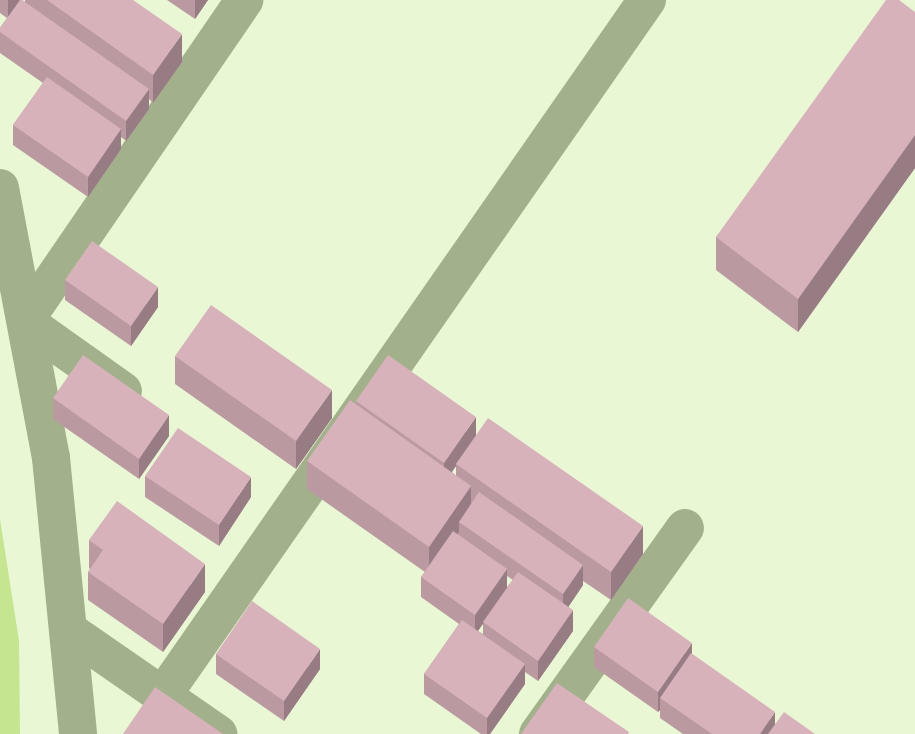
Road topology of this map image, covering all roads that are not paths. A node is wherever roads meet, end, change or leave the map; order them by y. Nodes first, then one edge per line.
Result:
1 (244, 0) edge
2 (647, 0) edge
3 (0, 188) edge
4 (29, 321) junction
5 (158, 417) edge
6 (685, 528) dead end
7 (68, 630) junction
8 (163, 695) junction
9 (78, 734) edge
10 (218, 734) edge
11 (538, 734) edge

1 - 4 street
2 - 8 street
3 - 4 street
4 - 5 street
4 - 7 street
6 - 11 street
7 - 8 street
7 - 9 street
8 - 10 street

